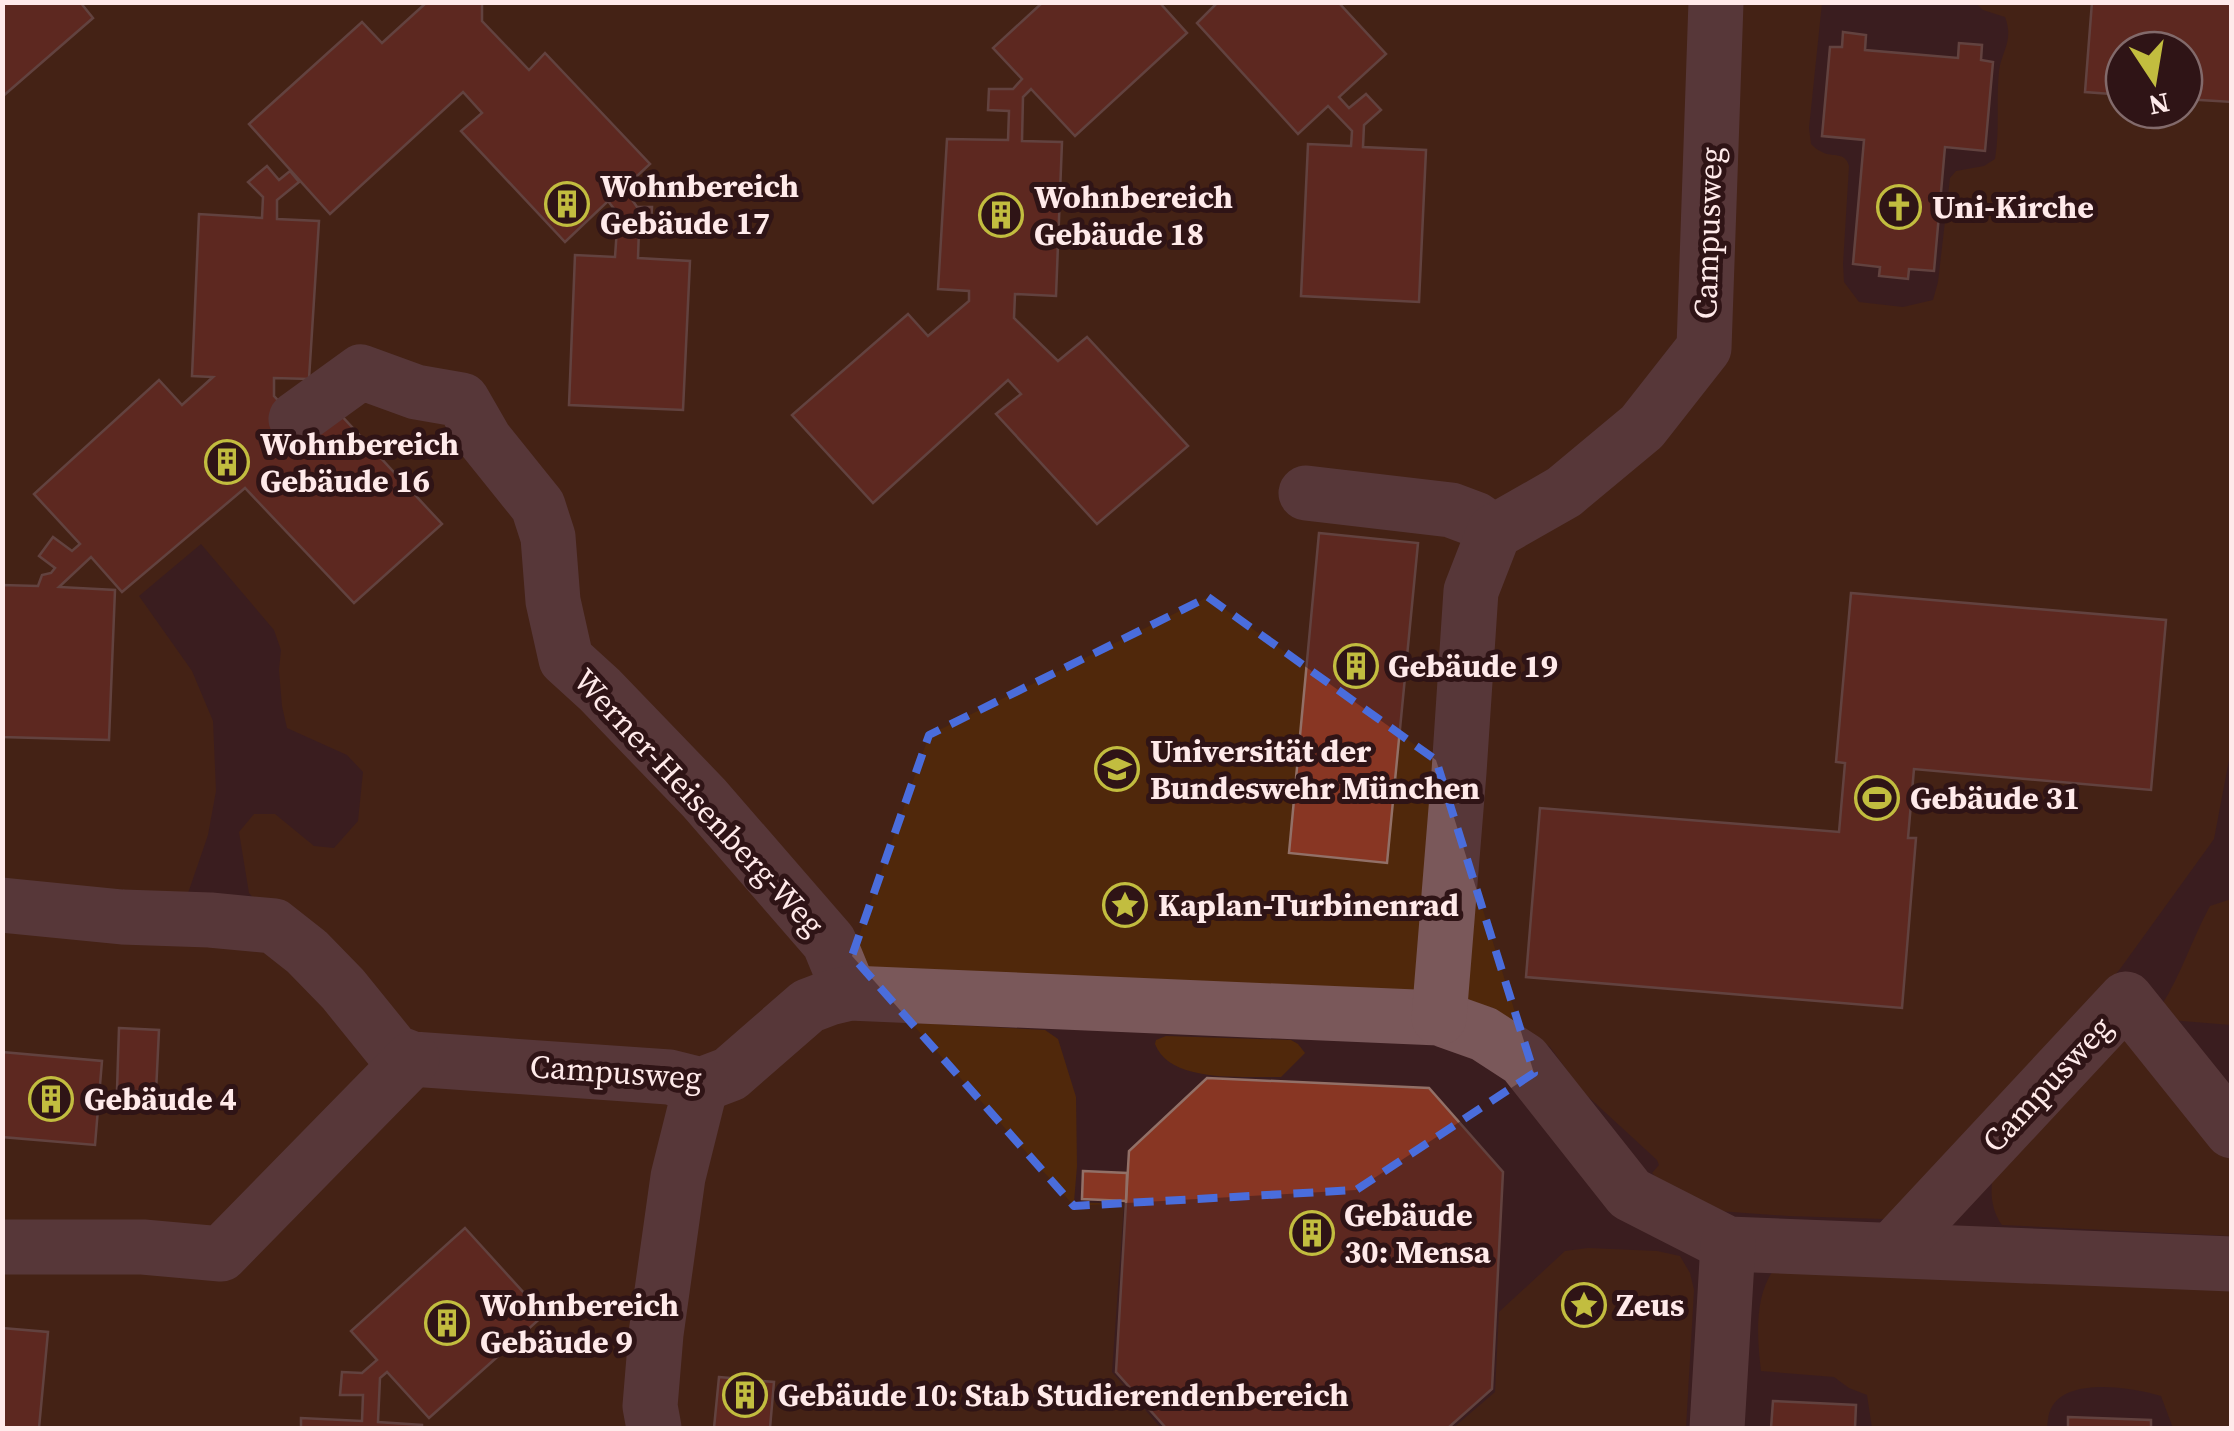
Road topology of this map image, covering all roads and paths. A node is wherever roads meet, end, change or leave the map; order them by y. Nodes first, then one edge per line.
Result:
1 (1716, 2) edge
2 (296, 418) dead end
3 (1306, 493) dead end
4 (1494, 532) junction
5 (2, 905) edge
6 (850, 993) junction
7 (1439, 1018) junction
8 (412, 1059) junction
9 (701, 1084) junction
10 (2232, 1132) edge
11 (1728, 1244) junction
12 (2, 1246) edge
13 (1894, 1249) junction
14 (2232, 1264) edge
15 (654, 1428) edge
16 (1717, 1428) edge

1 - 4 street, Campusweg
2 - 6 street, Werner-Heisenberg-Weg
3 - 4 street
4 - 7 street
5 - 8 street
6 - 7 street, Campusweg
6 - 9 street, Campusweg
7 - 11 street, Campusweg
8 - 9 street, Campusweg
8 - 12 street
9 - 15 street
10 - 13 street, Campusweg
11 - 13 street, Campusweg
11 - 16 street
13 - 14 street, Campusweg

